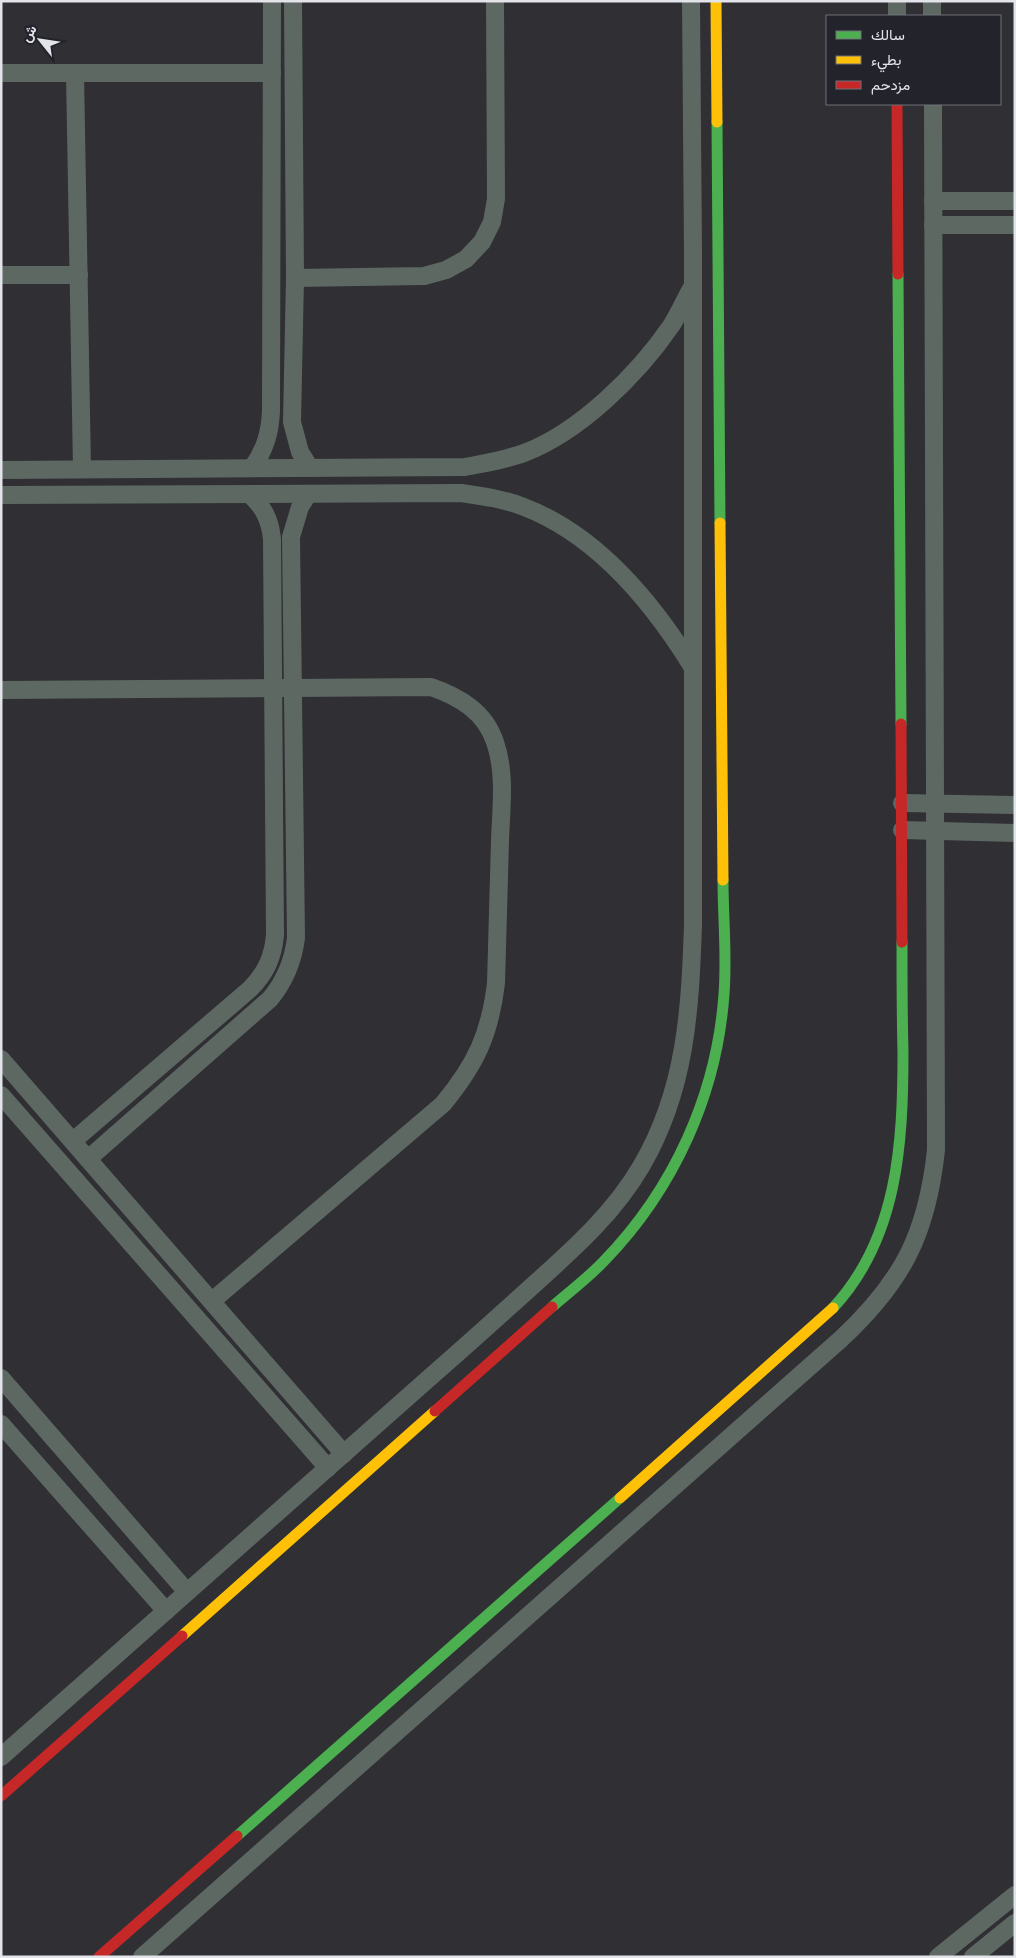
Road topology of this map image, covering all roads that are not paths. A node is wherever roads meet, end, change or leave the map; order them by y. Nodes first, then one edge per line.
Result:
1 (272, 1) edge
2 (293, 1) edge
3 (495, 1) edge
4 (691, 1) edge
5 (716, 1) edge
6 (897, 1) edge
7 (932, 1) edge
8 (897, 15) edge
9 (932, 15) edge
10 (1, 73) edge
11 (75, 73) junction
12 (272, 73) junction
13 (897, 105) edge
14 (932, 105) edge
15 (1015, 201) edge
16 (933, 202) junction
17 (933, 225) junction
18 (1015, 225) edge
19 (1, 274) edge
20 (79, 275) junction
21 (295, 278) junction
22 (692, 286) junction
23 (252, 468) junction
24 (310, 468) junction
25 (82, 469) junction
26 (1, 470) edge
27 (248, 494) junction
28 (308, 494) junction
29 (1, 495) edge
30 (693, 668) junction
31 (273, 688) junction
32 (293, 688) junction
33 (1, 690) edge
34 (902, 803) junction
35 (935, 804) junction
36 (1015, 805) edge
37 (902, 830) junction
38 (935, 831) junction
39 (1015, 833) edge
40 (1, 1059) edge
41 (1, 1095) edge
42 (73, 1141) junction
43 (88, 1159) junction
44 (212, 1301) junction
45 (1, 1378) edge
46 (1, 1424) edge
47 (344, 1454) junction
48 (328, 1468) junction
49 (187, 1592) junction
50 (166, 1611) junction
51 (1, 1757) edge
52 (1, 1796) edge
53 (1015, 1895) edge
54 (1015, 1923) edge
55 (98, 1957) edge
56 (142, 1957) edge
57 (938, 1957) edge
58 (973, 1957) edge

1 - 12 street
2 - 21 street
3 - 21 street
4 - 22 street
5 - 52 street
6 - 8 street
7 - 9 street
10 - 11 street
11 - 12 street
11 - 20 street
12 - 23 street
13 - 34 street
14 - 16 street
15 - 16 street
16 - 17 street
17 - 18 street
17 - 35 street
19 - 20 street
20 - 25 street
21 - 24 street
22 - 24 street
22 - 30 street
23 - 24 street
23 - 25 street
25 - 26 street
27 - 28 street
27 - 29 street
27 - 31 street
28 - 30 street
28 - 32 street
30 - 47 street
31 - 32 street
31 - 33 street
31 - 42 street
32 - 43 street
32 - 44 street
34 - 35 street
34 - 37 street
35 - 36 street
35 - 38 street
37 - 38 street
37 - 55 street
38 - 39 street
38 - 56 street
40 - 42 street
41 - 48 street
42 - 43 street
43 - 44 street
44 - 47 street
45 - 49 street
46 - 50 street
47 - 48 street
48 - 49 street
49 - 50 street
50 - 51 street
53 - 57 street
54 - 58 street

